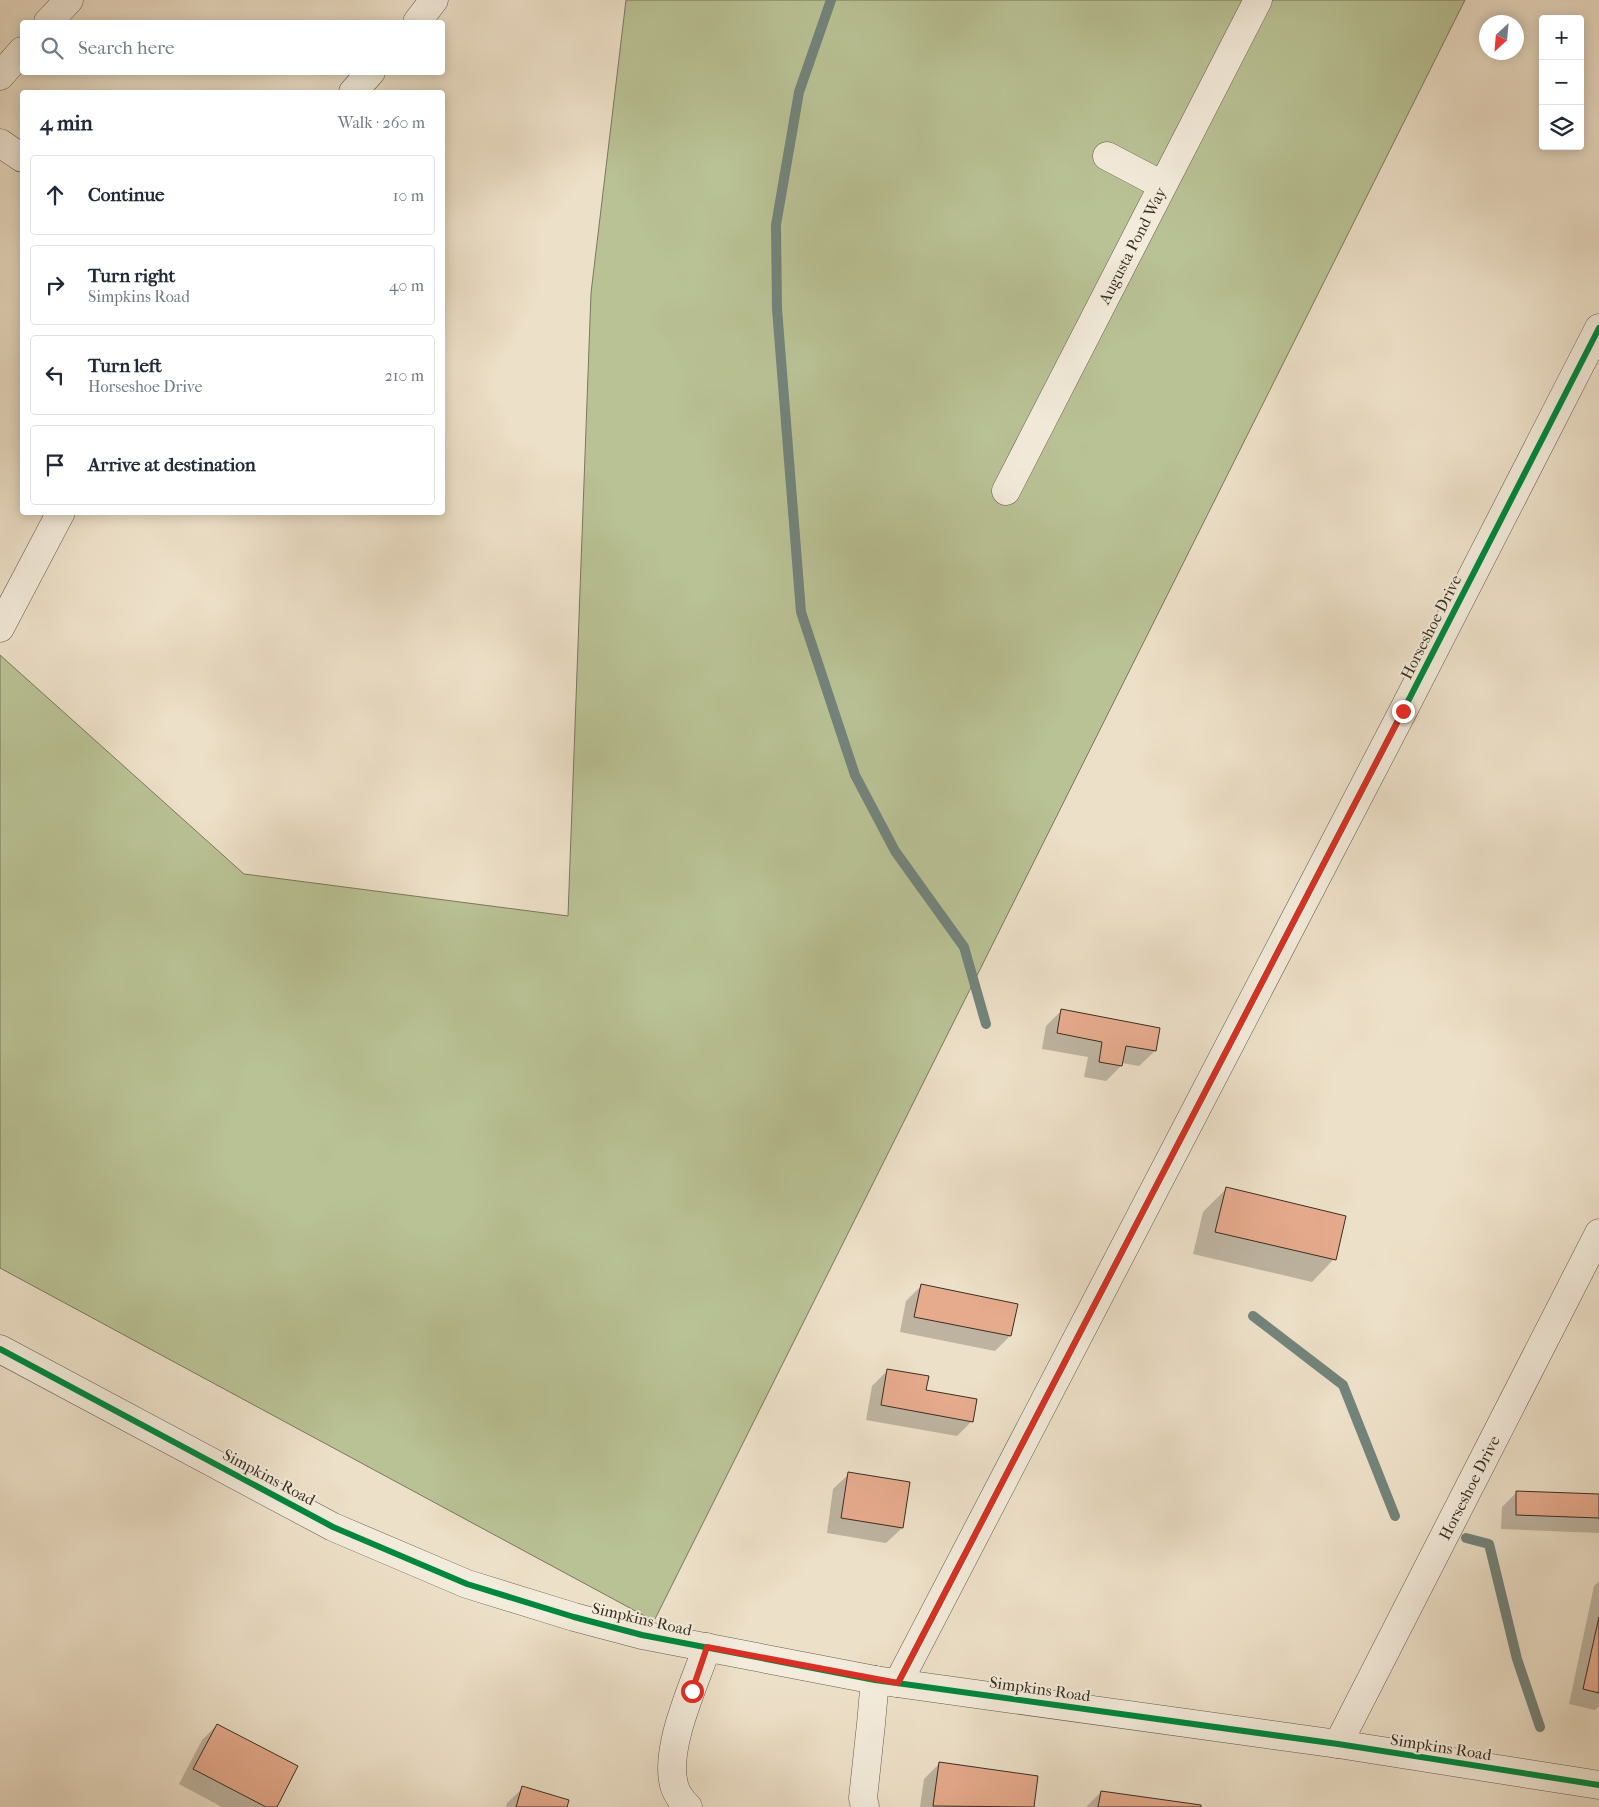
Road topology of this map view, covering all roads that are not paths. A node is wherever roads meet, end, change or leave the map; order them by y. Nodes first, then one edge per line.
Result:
1 (69, 0) edge
2 (434, 0) edge
3 (1258, 0) edge
4 (50, 20) edge
5 (419, 20) edge
6 (20, 53) edge
7 (368, 75) edge
8 (0, 76) edge
9 (355, 90) edge
10 (0, 143) edge
11 (1106, 156) dead end
12 (20, 157) edge
13 (1162, 184) junction
14 (1599, 328) edge
15 (1006, 491) dead end
16 (59, 515) edge
17 (0, 628) edge
18 (1599, 1232) edge
19 (0, 1349) edge
20 (707, 1647) junction
21 (886, 1682) junction
22 (1338, 1744) junction
23 (1599, 1785) edge
24 (860, 1804) edge
25 (688, 1807) edge

1 - 4 street
2 - 5 street
3 - 13 street, Augusta Pond Way
6 - 8 street
7 - 9 street
10 - 12 street
11 - 13 street
13 - 15 street, Augusta Pond Way
14 - 21 street, Horseshoe Drive
16 - 17 street
18 - 22 street, Horseshoe Drive
19 - 20 street, Simpkins Road
20 - 21 street, Simpkins Road
20 - 25 street
21 - 22 street, Simpkins Road
21 - 24 street
22 - 23 street, Simpkins Road

